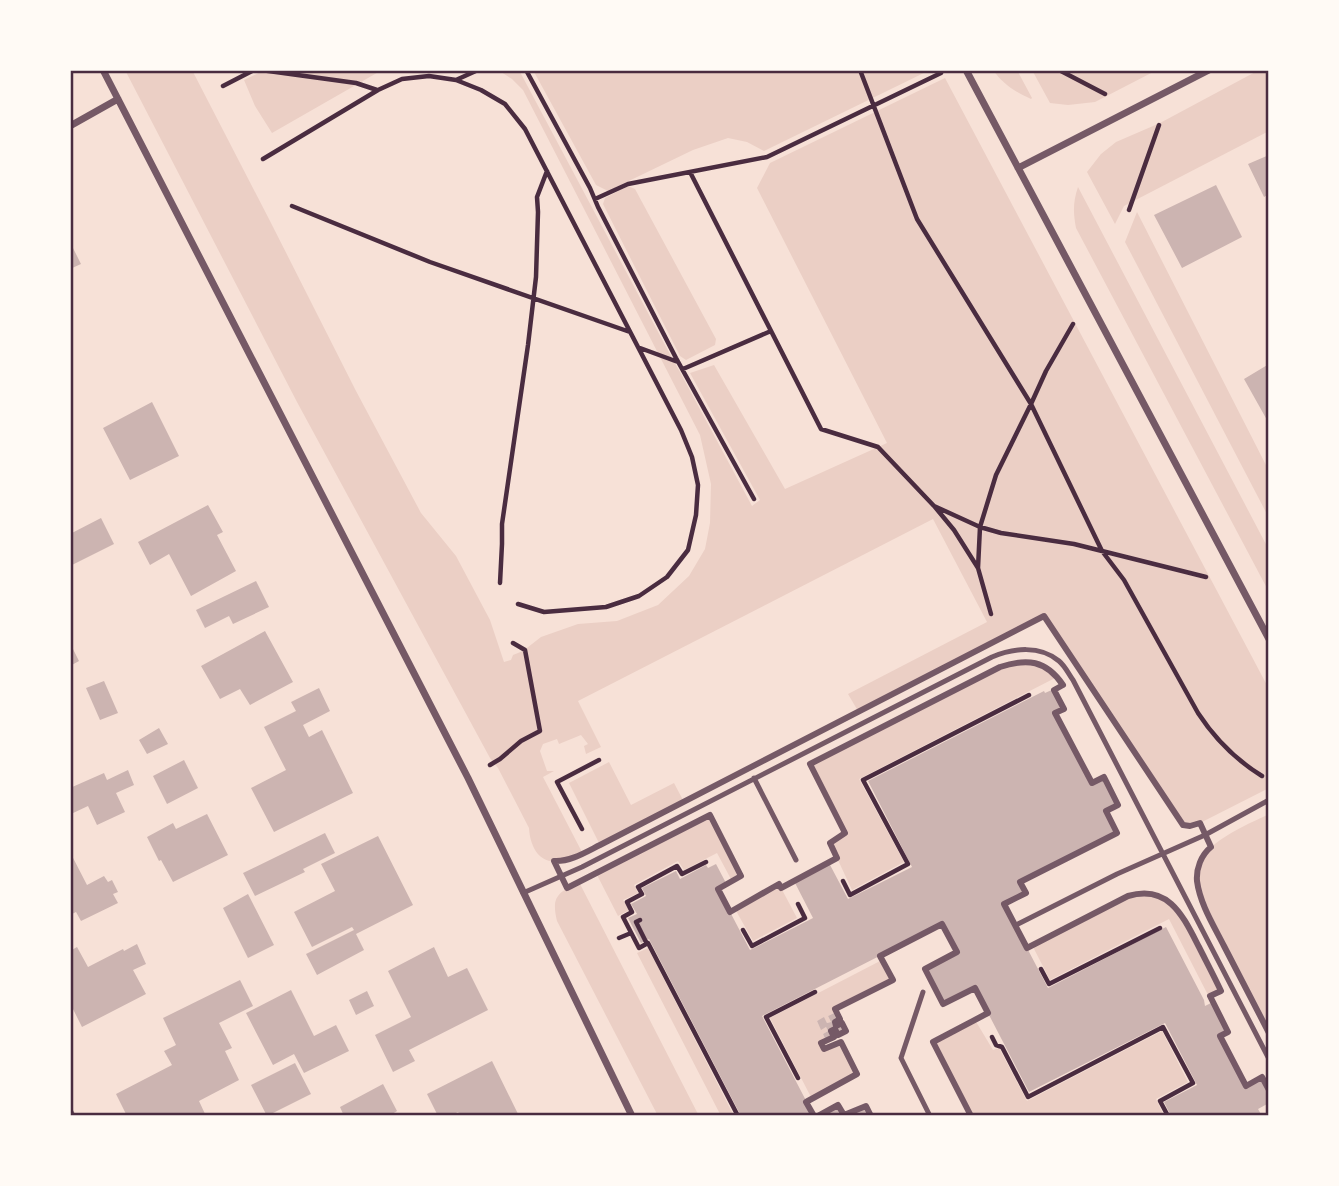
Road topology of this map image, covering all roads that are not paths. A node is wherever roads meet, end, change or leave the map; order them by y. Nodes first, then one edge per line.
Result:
1 (103, 70) edge
2 (966, 70) edge
3 (1209, 70) edge
4 (118, 99) junction
5 (70, 126) edge
6 (1018, 168) junction
7 (1269, 639) edge
8 (754, 778) junction
9 (1269, 800) edge
10 (1205, 835) junction
11 (1163, 853) junction
12 (796, 860) dead end
13 (560, 875) junction
14 (523, 893) junction
15 (1018, 924) dead end
16 (923, 992) dead end
17 (1269, 1033) edge
18 (1269, 1059) edge
19 (1269, 1090) edge
20 (632, 1116) edge
21 (816, 1116) edge
22 (871, 1116) edge
23 (930, 1116) edge
24 (971, 1116) edge

1 - 4 street
2 - 6 street
3 - 6 street
4 - 5 street
4 - 14 street
6 - 7 street
8 - 11 lane
8 - 12 lane
8 - 13 lane
9 - 10 lane
10 - 11 lane
10 - 13 street
10 - 17 street
11 - 15 lane
11 - 18 lane
13 - 14 lane
13 - 19 street
14 - 20 street
16 - 23 lane
21 - 22 street
21 - 24 street

